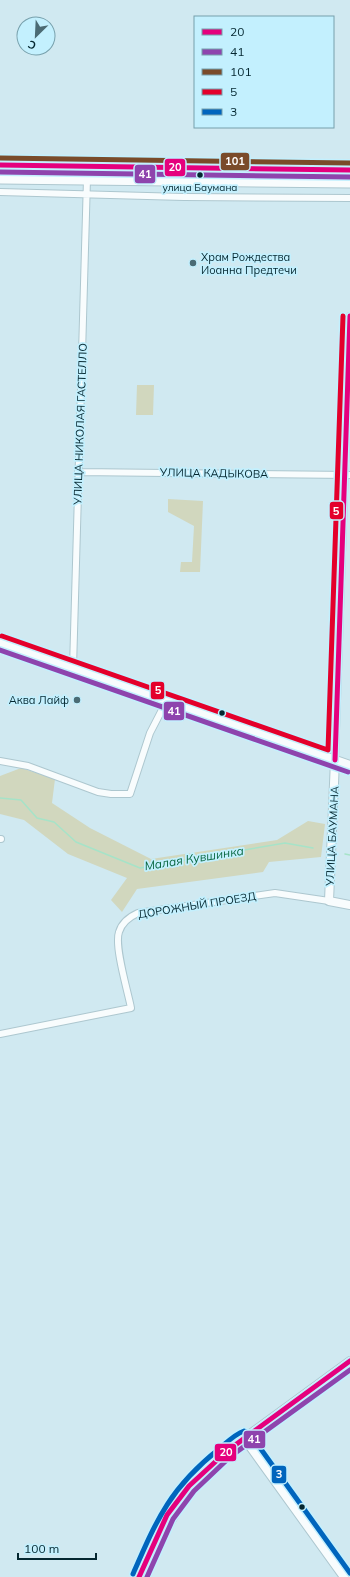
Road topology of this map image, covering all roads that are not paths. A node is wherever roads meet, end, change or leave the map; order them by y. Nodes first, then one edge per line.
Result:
1 (0, 165) edge
2 (350, 170) edge
3 (0, 179) edge
4 (87, 179) junction
5 (350, 183) edge
6 (0, 192) edge
7 (86, 194) junction
8 (350, 198) edge
9 (350, 316) edge
10 (78, 472) junction
11 (347, 475) edge
12 (0, 643) edge
13 (73, 668) junction
14 (166, 702) junction
15 (335, 760) junction
16 (0, 761) edge
17 (350, 765) edge
18 (329, 901) junction
19 (350, 905) edge
20 (0, 1034) edge
21 (350, 1361) edge
22 (350, 1368) edge
23 (246, 1440) junction
24 (176, 1506) junction
25 (139, 1577) edge
26 (145, 1577) edge
27 (344, 1577) edge

1 - 2 main road
3 - 4 main road
4 - 5 main road
4 - 7 street, УЛИЦА НИКОЛАЯ ГАСТЕЛЛО
6 - 7 street
7 - 8 street
7 - 10 street, УЛИЦА НИКОЛАЯ ГАСТЕЛЛО
9 - 11 street, УЛИЦА БАУМАНА
10 - 11 street, УЛИЦА КАДЫКОВА
10 - 13 street, УЛИЦА НИКОЛАЯ ГАСТЕЛЛО
11 - 15 street, УЛИЦА БАУМАНА
12 - 13 main road
13 - 14 main road
14 - 15 main road
14 - 16 street
15 - 17 main road
15 - 18 main road, УЛИЦА БАУМАНА
18 - 19 main road, ДОРОЖНЫЙ ПРОЕЗД
18 - 20 street, ДОРОЖНЫЙ ПРОЕЗД
21 - 23 main road
22 - 23 main road
23 - 24 main road
23 - 27 main road
24 - 25 main road
24 - 26 main road

